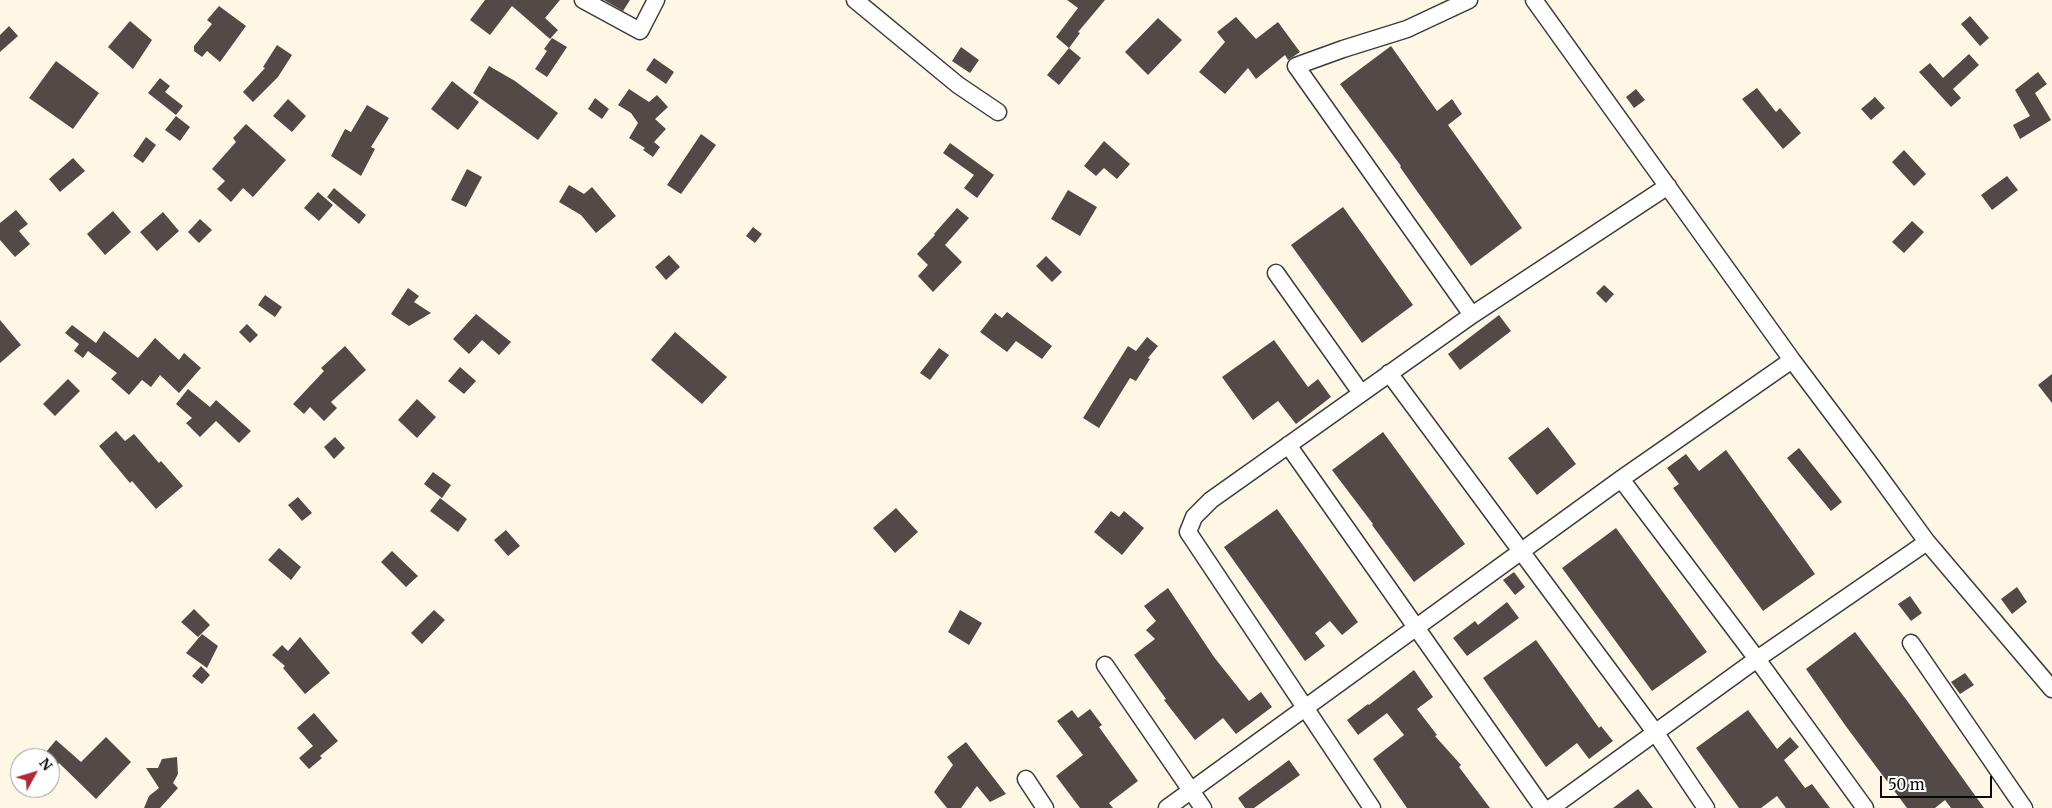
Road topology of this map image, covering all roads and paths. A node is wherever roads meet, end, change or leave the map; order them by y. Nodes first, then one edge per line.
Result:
1 (583, 0) edge
2 (656, 0) edge
3 (856, 0) edge
4 (1469, 0) edge
5 (1534, 0) edge
6 (998, 112) dead end
7 (1668, 186) junction
8 (1276, 274) dead end
9 (1472, 315) junction
10 (1792, 360) junction
11 (1389, 373) junction
12 (1361, 394) junction
13 (1288, 445) junction
14 (1621, 479) junction
15 (1926, 542) junction
16 (1522, 553) junction
17 (1417, 627) junction
18 (1911, 643) dead end
19 (1757, 659) junction
20 (1105, 665) dead end
21 (2052, 689) edge
22 (1304, 707) junction
23 (1655, 732) junction
24 (1026, 779) dead end
25 (1190, 791) junction
26 (1046, 808) edge
27 (1167, 808) edge
28 (1203, 808) edge
29 (1372, 808) edge
30 (1543, 808) edge
31 (1551, 808) edge
32 (1706, 808) edge
33 (1865, 808) edge
34 (2024, 808) edge

1 - 2 street
3 - 6 street
4 - 9 street
5 - 7 street
7 - 9 street
7 - 10 street
8 - 12 street
9 - 11 street
10 - 14 street
10 - 15 street
11 - 12 street
11 - 16 street
12 - 13 street
13 - 17 street
13 - 22 street
14 - 16 street
14 - 19 street
15 - 19 street
15 - 21 street
16 - 17 street
16 - 23 street
17 - 22 street
17 - 30 street
18 - 34 street
19 - 23 street
19 - 33 street
20 - 25 street
22 - 25 street
22 - 29 street
23 - 31 street
23 - 32 street
24 - 26 street
25 - 27 street
25 - 28 street

